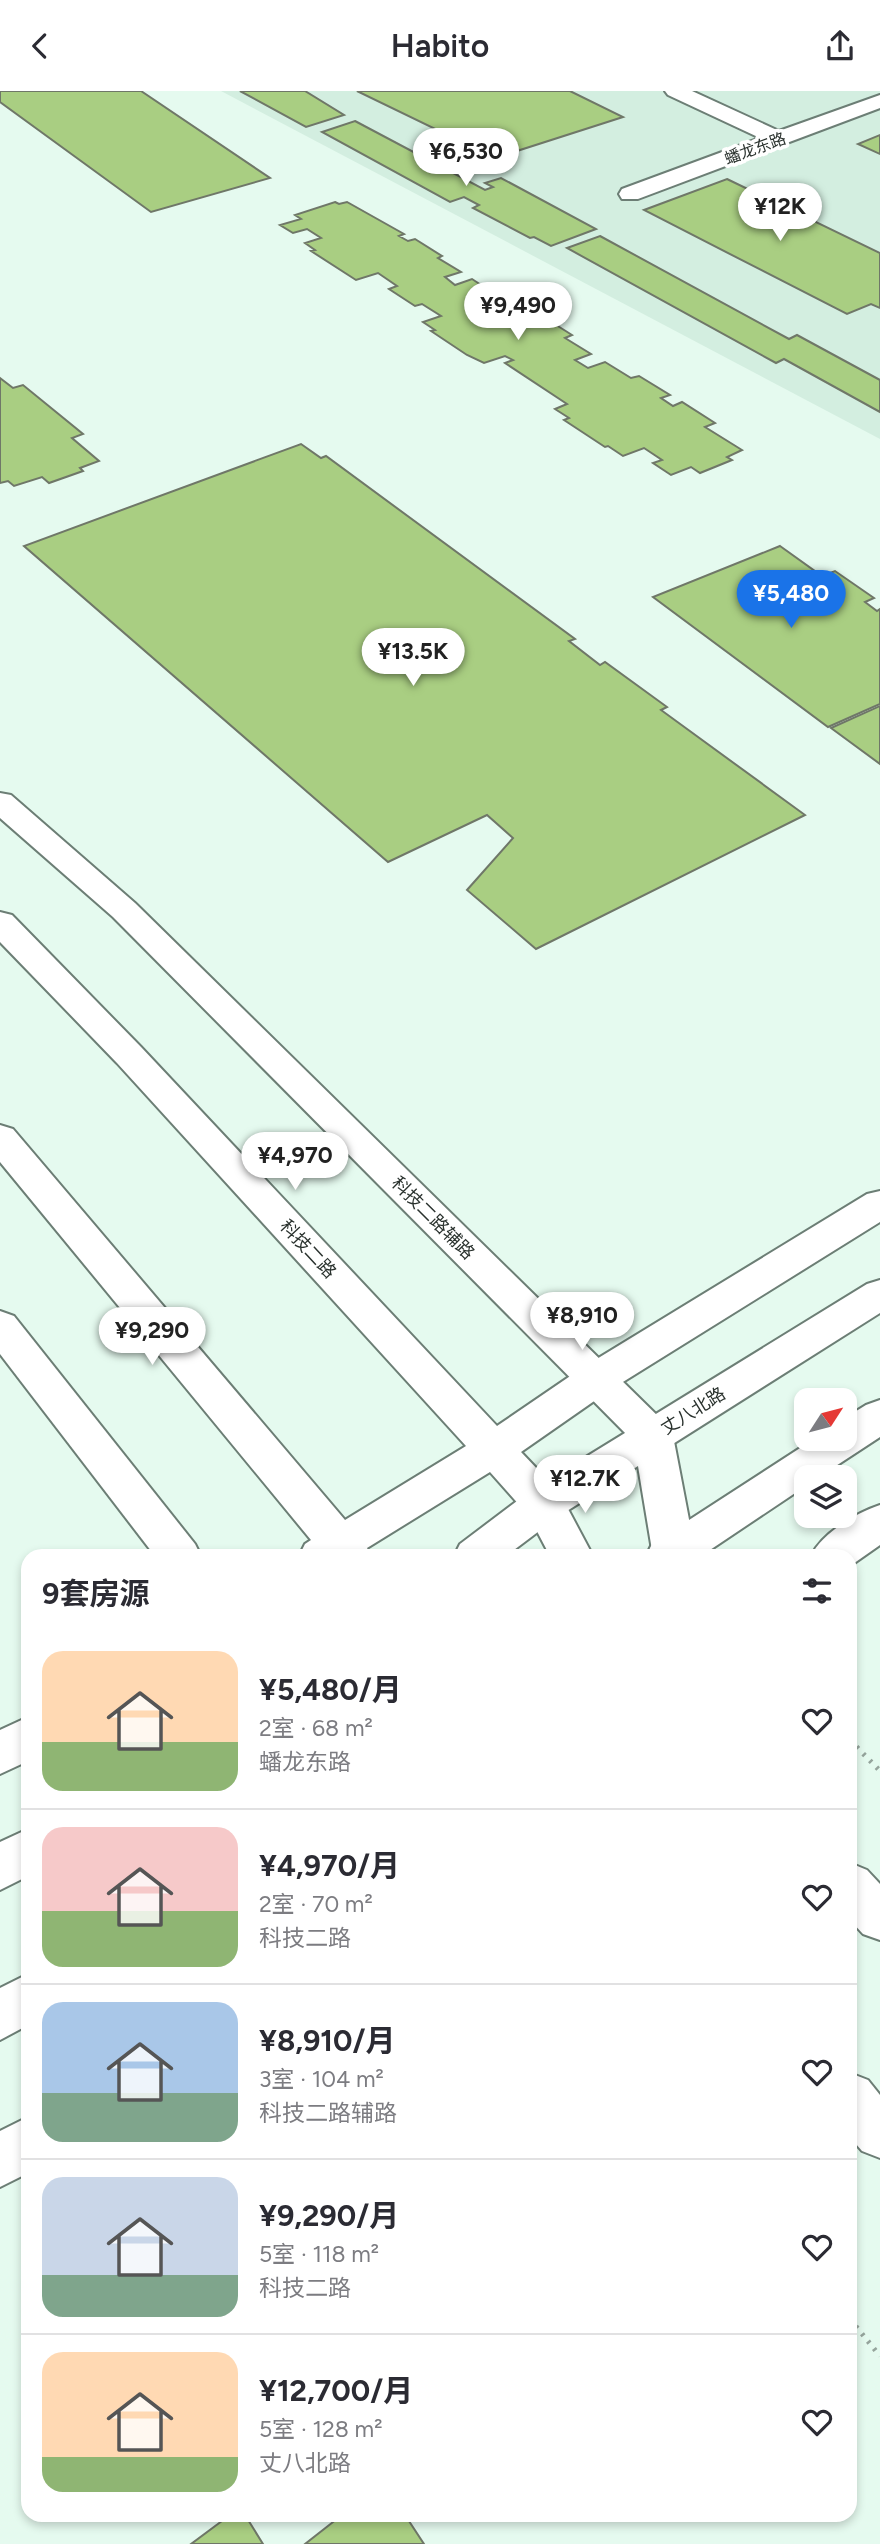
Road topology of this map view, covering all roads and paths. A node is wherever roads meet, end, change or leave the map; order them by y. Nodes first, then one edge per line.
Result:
1 (676, 91) edge
2 (880, 101) edge
3 (778, 139) junction
4 (630, 194) dead end
5 (0, 802) edge
6 (0, 923) edge
7 (0, 1138) edge
8 (880, 1204) edge
9 (880, 1294) edge
10 (0, 1326) edge
11 (596, 1379) junction
12 (880, 1416) edge
13 (653, 1436) junction
14 (493, 1450) junction
15 (544, 1504) junction
16 (880, 1522) edge
17 (175, 1549) edge
18 (334, 1549) edge
19 (341, 1549) edge
20 (484, 1549) edge
21 (568, 1549) edge
22 (670, 1549) edge
23 (680, 1549) edge
24 (842, 1549) edge
25 (21, 1741) edge
26 (857, 1747) edge
27 (0, 1754) edge
28 (880, 1771) edge
29 (21, 1854) edge
30 (0, 1868) edge
31 (857, 1893) edge
32 (880, 1918) edge
33 (21, 2002) edge
34 (0, 2016) edge
35 (857, 2106) edge
36 (880, 2133) edge
37 (21, 2147) edge
38 (0, 2162) edge
39 (857, 2328) edge
40 (880, 2356) edge

1 - 3 main road
2 - 3 main road, 蟠龙东路
3 - 4 main road, 蟠龙东路
5 - 11 main road, 科技二路辅路
6 - 14 main road, 科技二路
7 - 18 main road
8 - 11 main road
9 - 13 main road, 丈八北路
10 - 17 main road
11 - 13 main road, 科技二路辅路
11 - 14 main road
12 - 23 main road
13 - 15 main road, 丈八北路
13 - 22 main road
14 - 15 main road, 科技二路
14 - 19 main road
15 - 20 main road, 丈八北路
15 - 21 main road, 科技二路
16 - 24 main road
25 - 27 main road
26 - 28 path
29 - 30 main road
31 - 32 main road
33 - 34 main road
35 - 36 main road
37 - 38 main road
39 - 40 path

